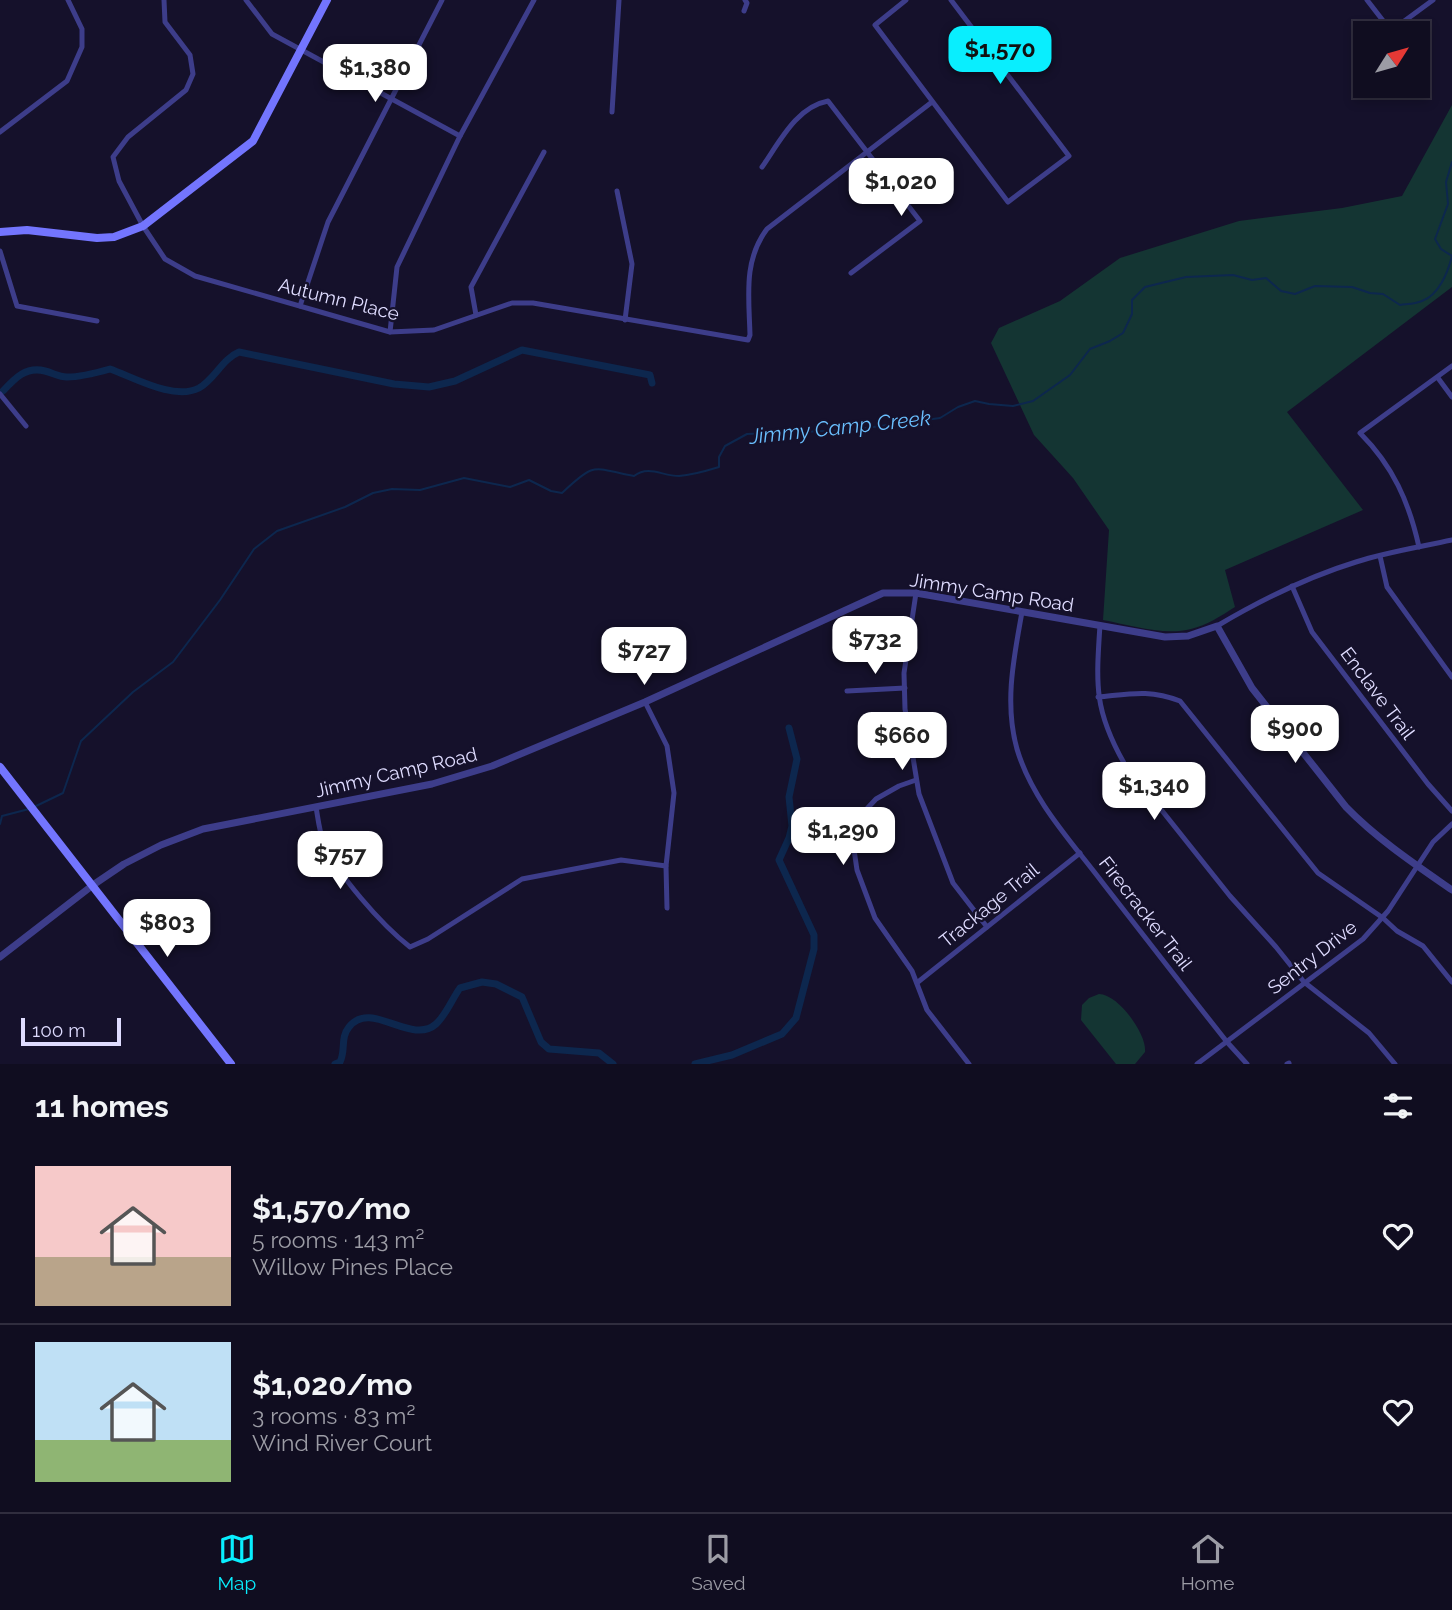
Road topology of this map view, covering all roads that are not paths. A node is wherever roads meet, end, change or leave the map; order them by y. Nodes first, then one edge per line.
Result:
1 (68, 0) edge
2 (164, 0) edge
3 (246, 0) edge
4 (327, 0) edge
5 (442, 0) edge
6 (534, 0) edge
7 (619, 0) edge
8 (745, 0) edge
9 (906, 0) edge
10 (951, 0) edge
11 (1367, 0) edge
12 (1433, 0) edge
13 (744, 11) dead end
14 (1382, 21) edge
15 (1405, 21) edge
16 (301, 52) junction
17 (391, 98) junction
18 (932, 102) junction
19 (612, 113) dead end
20 (0, 132) edge
21 (460, 136) junction
22 (544, 152) dead end
23 (866, 152) junction
24 (762, 167) dead end
25 (617, 191) dead end
26 (143, 226) junction
27 (0, 232) edge
28 (0, 251) edge
29 (851, 273) dead end
30 (300, 306) junction
31 (476, 315) junction
32 (625, 320) junction
33 (97, 321) dead end
34 (390, 332) junction
35 (1452, 366) edge
36 (1438, 378) junction
37 (0, 394) edge
38 (1452, 397) edge
39 (26, 426) dead end
40 (1452, 540) edge
41 (1419, 547) junction
42 (1380, 556) junction
43 (1292, 586) junction
44 (916, 593) junction
45 (1022, 612) junction
46 (1100, 625) junction
47 (1217, 626) junction
48 (1452, 677) edge
49 (905, 688) junction
50 (847, 691) dead end
51 (1098, 697) junction
52 (645, 702) junction
53 (0, 767) edge
54 (916, 780) junction
55 (316, 807) junction
56 (1452, 811) edge
57 (1452, 824) edge
58 (1080, 853) junction
59 (666, 866) junction
60 (1417, 866) junction
61 (93, 886) junction
62 (1452, 890) edge
63 (667, 908) dead end
64 (1382, 918) junction
65 (987, 927) junction
66 (0, 957) edge
67 (918, 982) junction
68 (1304, 982) junction
69 (1452, 982) edge
70 (1227, 1042) junction
71 (231, 1064) edge
72 (969, 1064) edge
73 (1197, 1064) edge
74 (1247, 1064) edge
75 (1395, 1064) edge

1 - 20 street
2 - 26 street, Autumn Place
3 - 16 street
4 - 16 main road
5 - 17 street
6 - 21 street
7 - 19 street
8 - 13 street
9 - 18 street
10 - 18 street
11 - 14 street
12 - 15 street
16 - 17 street
16 - 26 main road
17 - 21 street
17 - 30 street
18 - 23 street, Autumn Place
21 - 34 street
22 - 31 street
23 - 24 street
23 - 29 street
23 - 32 street, Autumn Place
25 - 32 street
26 - 27 main road
26 - 30 street, Autumn Place
28 - 33 street
30 - 34 street, Autumn Place
31 - 32 street, Autumn Place
31 - 34 street, Autumn Place
35 - 36 street
36 - 38 street
36 - 41 street
37 - 39 street
40 - 41 street, Jimmy Camp Road
41 - 42 street, Jimmy Camp Road
42 - 43 street, Jimmy Camp Road
42 - 48 street
43 - 47 street, Jimmy Camp Road
43 - 56 street, Enclave Trail
44 - 45 street, Jimmy Camp Road
44 - 49 street
44 - 52 street, Jimmy Camp Road
45 - 46 street, Jimmy Camp Road
45 - 58 street, Firecracker Trail
46 - 47 street, Jimmy Camp Road
46 - 51 street
47 - 60 street
49 - 50 street
49 - 54 street
51 - 64 street
51 - 68 street
52 - 55 street, Jimmy Camp Road
52 - 59 street
53 - 61 main road
54 - 65 street
54 - 67 street
55 - 59 street
55 - 61 street, Jimmy Camp Road
57 - 60 street, Sentry Drive
58 - 65 street, Trackage Trail
58 - 70 street, Firecracker Trail
59 - 63 street
60 - 62 street
60 - 64 street, Sentry Drive
61 - 66 street, Jimmy Camp Road
61 - 71 main road
64 - 68 street, Sentry Drive
64 - 69 street
65 - 67 street, Trackage Trail
67 - 72 street
68 - 70 street, Sentry Drive
68 - 75 street
70 - 73 street, Sentry Drive
70 - 74 street, Firecracker Trail

